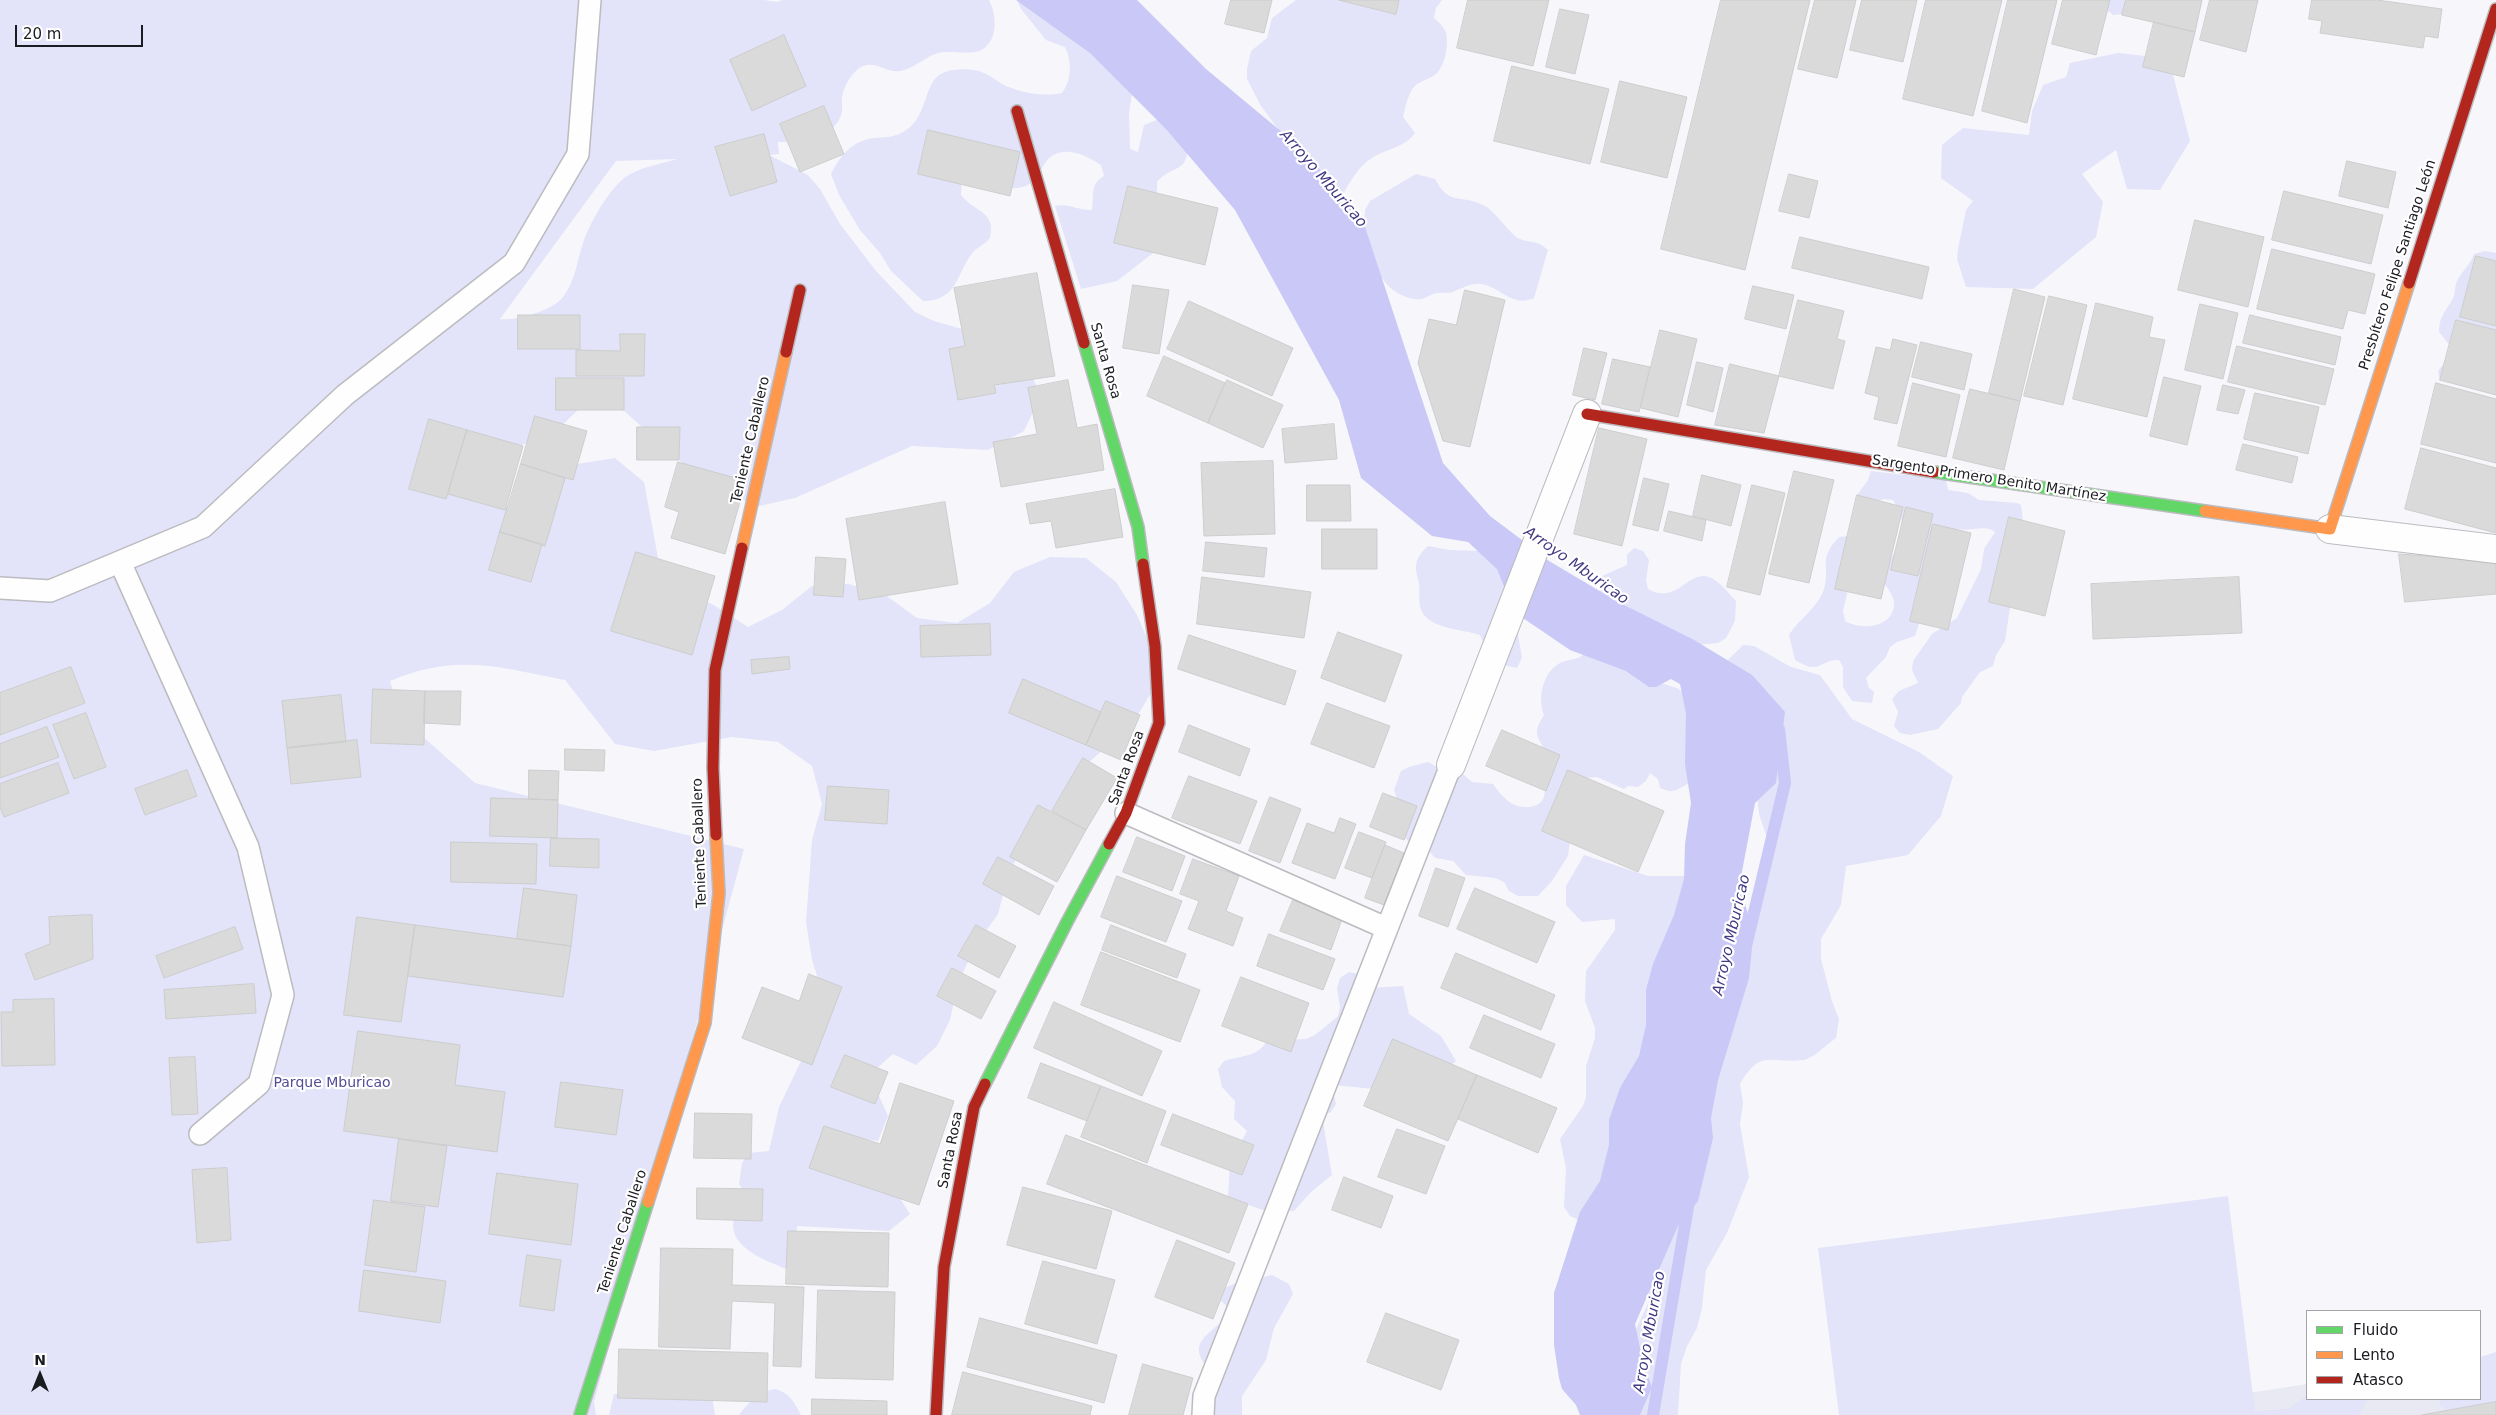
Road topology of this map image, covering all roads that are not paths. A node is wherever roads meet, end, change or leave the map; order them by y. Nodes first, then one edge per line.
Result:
1 (590, 0) edge
2 (2496, 9) edge
3 (1017, 111) dead end
4 (800, 290) dead end
5 (1587, 414) joint
6 (2330, 529) junction
7 (2496, 549) edge
8 (120, 562) junction
9 (0, 588) edge
10 (1451, 765) joint
11 (1126, 813) junction
12 (1386, 928) junction
13 (200, 1134) dead end
14 (580, 1415) edge
15 (936, 1415) edge
16 (1203, 1415) edge

1 - 8 lane
2 - 6 street, Presbítero Felipe Santiago León
3 - 11 street, Santa Rosa
4 - 14 street, Teniente Caballero
5 - 6 street, Sargento Primero Benito Martínez
5 - 10 street, Sargento Primero Benito Martínez
6 - 7 street, Sargento Primero Benito Martínez
8 - 9 lane
8 - 13 lane
10 - 12 lane
11 - 12 lane
11 - 15 street, Santa Rosa
12 - 16 lane

